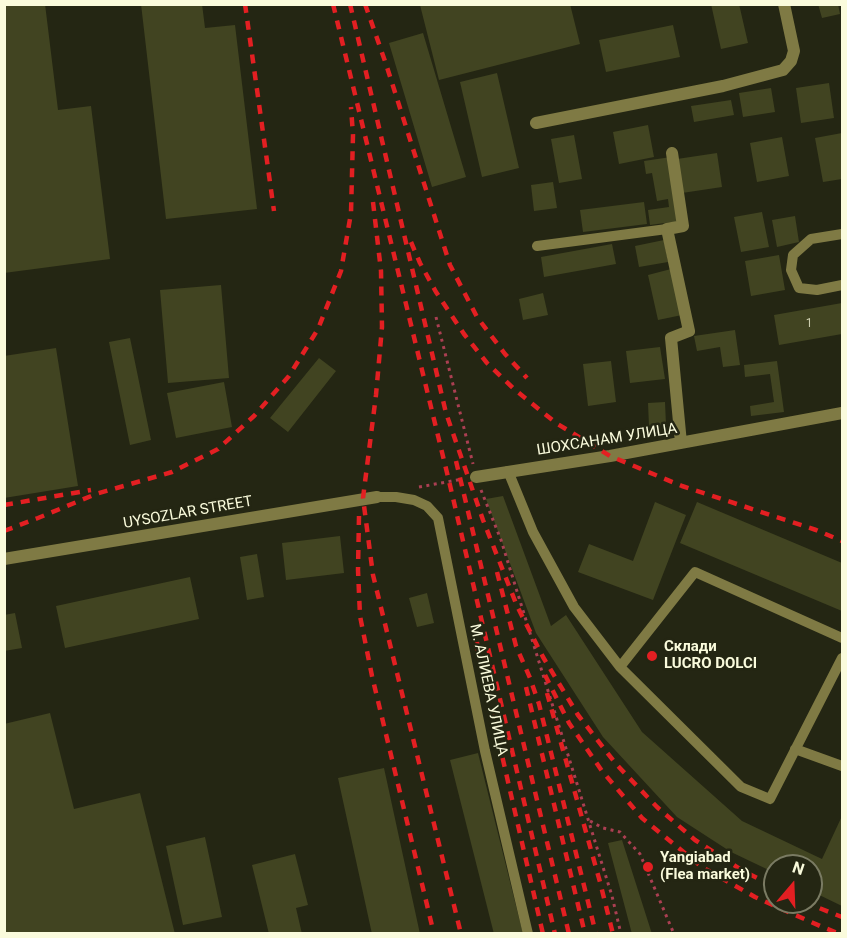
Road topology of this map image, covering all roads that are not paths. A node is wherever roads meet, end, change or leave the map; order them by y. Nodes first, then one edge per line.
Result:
1 (784, 4) edge
2 (536, 123) dead end
3 (672, 153) dead end
4 (667, 229) junction
5 (843, 234) edge
6 (537, 246) dead end
7 (843, 285) edge
8 (843, 413) edge
9 (681, 443) junction
10 (508, 471) junction
11 (476, 477) road end
12 (377, 497) joint
13 (4, 559) edge
14 (843, 638) edge
15 (843, 658) edge
16 (620, 667) junction
17 (795, 749) junction
18 (843, 766) edge
19 (528, 933) edge

1 - 2 street
3 - 4 street
4 - 6 lane
4 - 9 street
5 - 7 lane
8 - 9 street, ШОХСАНАМ УЛИЦА
9 - 10 street, ШОХСАНАМ УЛИЦА
10 - 11 street, ШОХСАНАМ УЛИЦА
10 - 16 lane
12 - 13 street, UYSOZLAR STREET
12 - 19 lane, М. АЛИЕВА УЛИЦА
14 - 16 lane
15 - 17 lane
16 - 17 lane
17 - 18 lane

